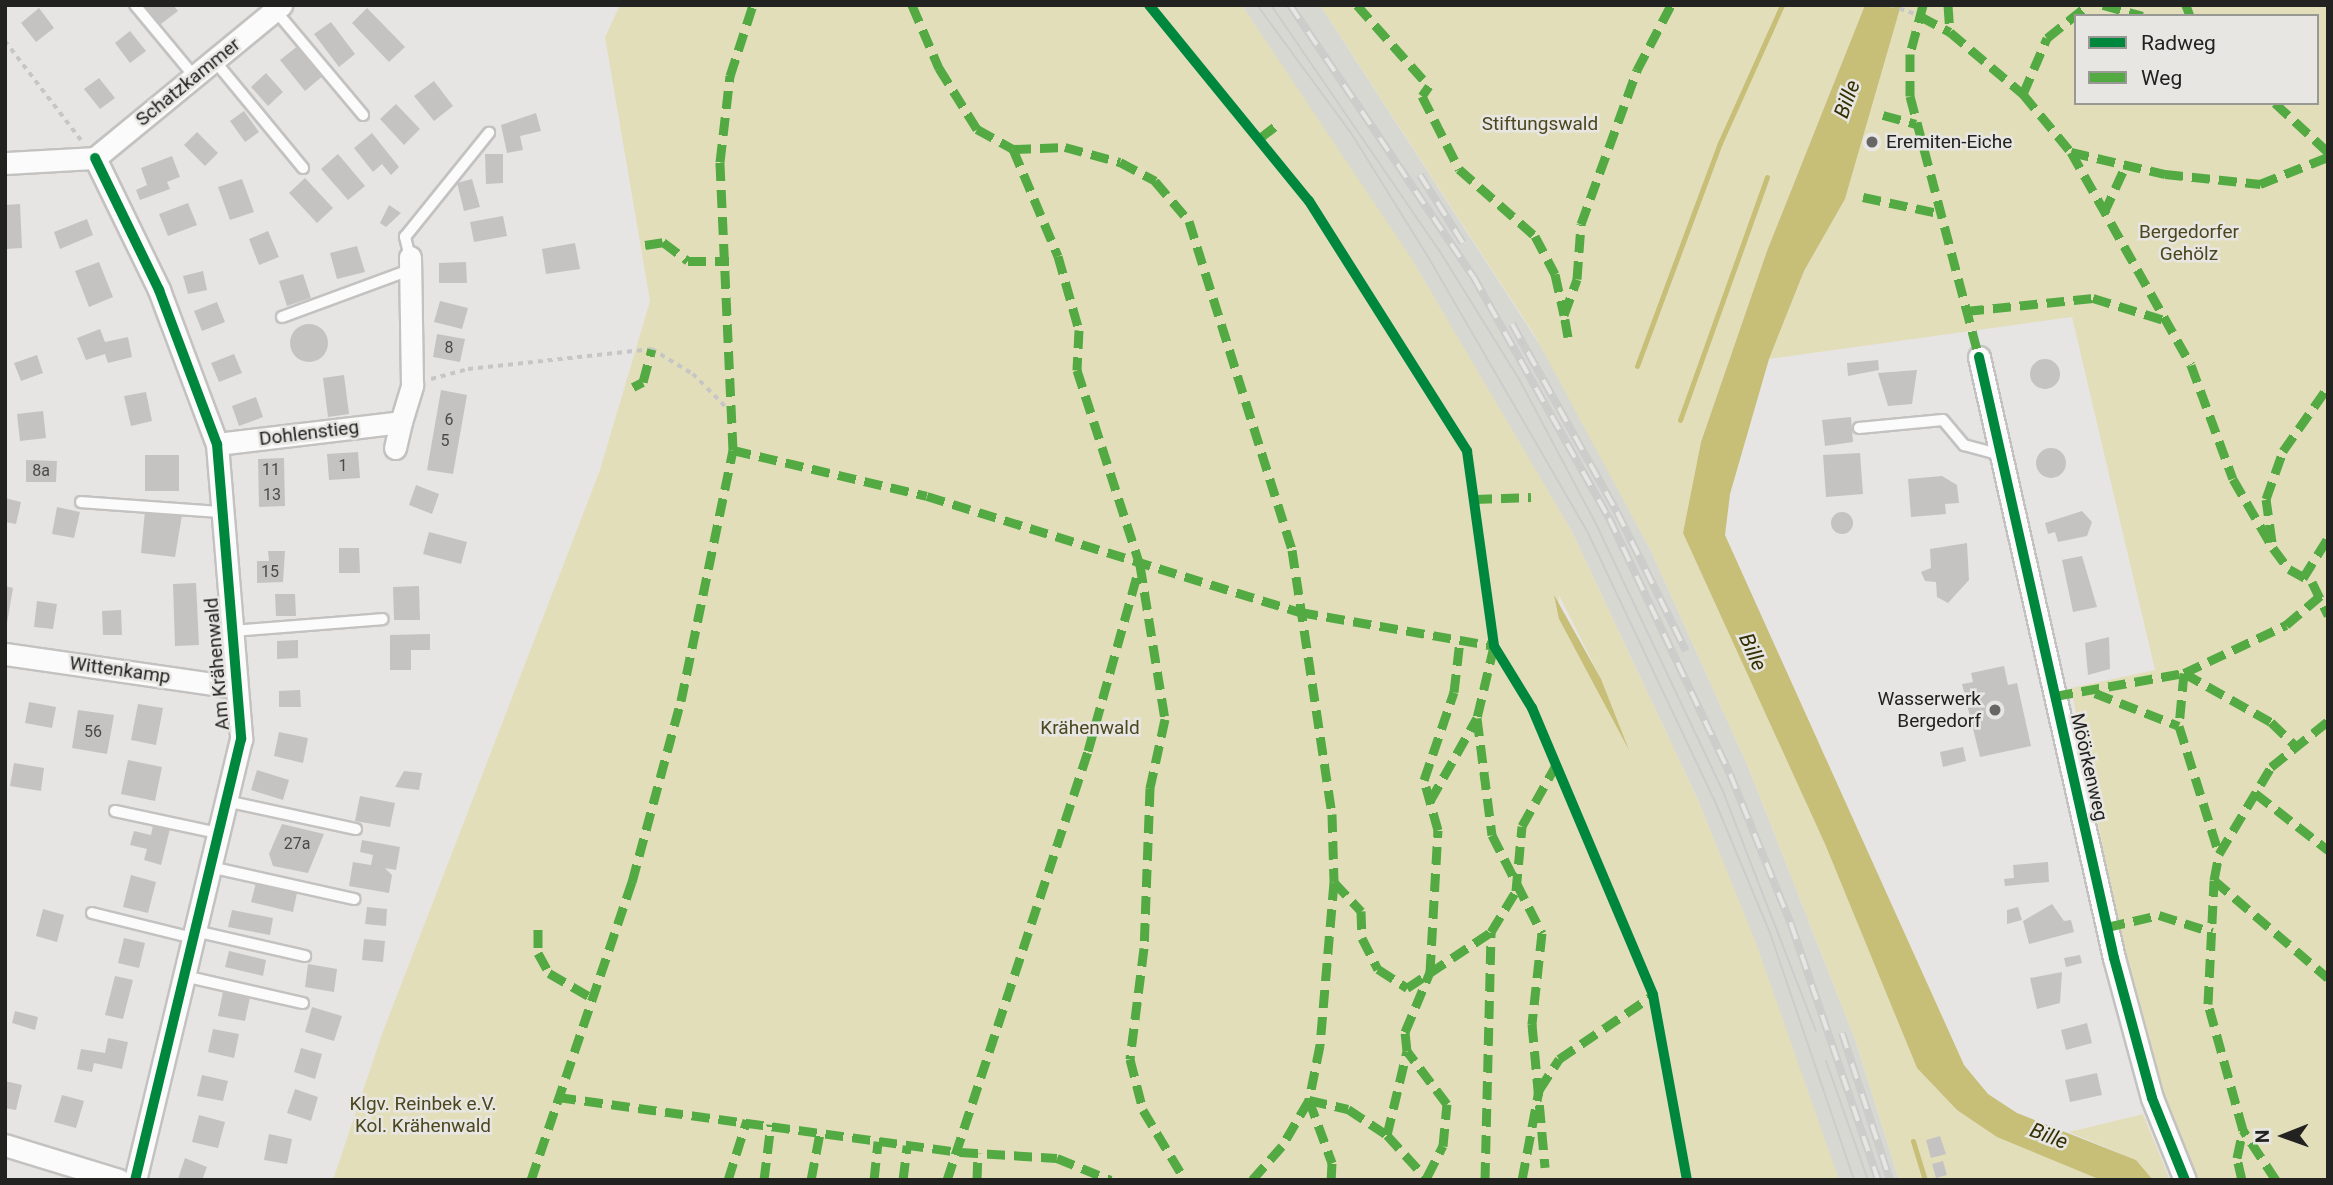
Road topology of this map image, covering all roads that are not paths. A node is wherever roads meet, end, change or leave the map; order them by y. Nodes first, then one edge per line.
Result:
1 (135, 5) edge
2 (278, 8) edge
3 (214, 60) junction
4 (194, 76) junction
5 (363, 115) dead end
6 (489, 133) dead end
7 (95, 158) junction
8 (5, 163) edge
9 (303, 168) dead end
10 (410, 264) junction
11 (282, 317) dead end
12 (1979, 357) dead end
13 (401, 422) junction
14 (1858, 428) dead end
15 (217, 444) junction
16 (395, 448) dead end
17 (2001, 455) junction
18 (81, 502) dead end
19 (222, 512) junction
20 (383, 619) dead end
21 (231, 631) junction
22 (5, 654) edge
23 (235, 687) junction
24 (226, 801) junction
25 (115, 810) dead end
26 (356, 829) dead end
27 (218, 833) junction
28 (210, 867) junction
29 (354, 899) dead end
30 (92, 913) dead end
31 (194, 935) junction
32 (305, 956) dead end
33 (184, 975) junction
34 (303, 1003) dead end
35 (5, 1145) edge
36 (119, 1180) edge
37 (135, 1180) edge
38 (2185, 1180) edge

1 - 4 lane
2 - 3 street, Schatzkammer
2 - 5 lane
3 - 4 street, Schatzkammer
3 - 9 lane
4 - 7 street, Schatzkammer
6 - 10 lane
7 - 8 street
7 - 15 street, Am Krähenwald
10 - 11 lane
10 - 13 street
12 - 17 street, Möörkenweg
13 - 15 street, Dohlenstieg
13 - 16 street
14 - 17 lane
15 - 19 street, Am Krähenwald
17 - 38 street, Möörkenweg
18 - 19 lane
19 - 21 street, Am Krähenwald
20 - 21 lane
21 - 23 street, Am Krähenwald
22 - 23 street, Wittenkamp
23 - 24 street, Am Krähenwald
24 - 26 lane
24 - 27 street, Am Krähenwald
25 - 27 lane
27 - 28 street, Am Krähenwald
28 - 29 lane
28 - 31 street, Am Krähenwald
30 - 31 lane
31 - 32 lane
31 - 33 street, Am Krähenwald
33 - 34 lane
33 - 37 street, Am Krähenwald
35 - 36 street

